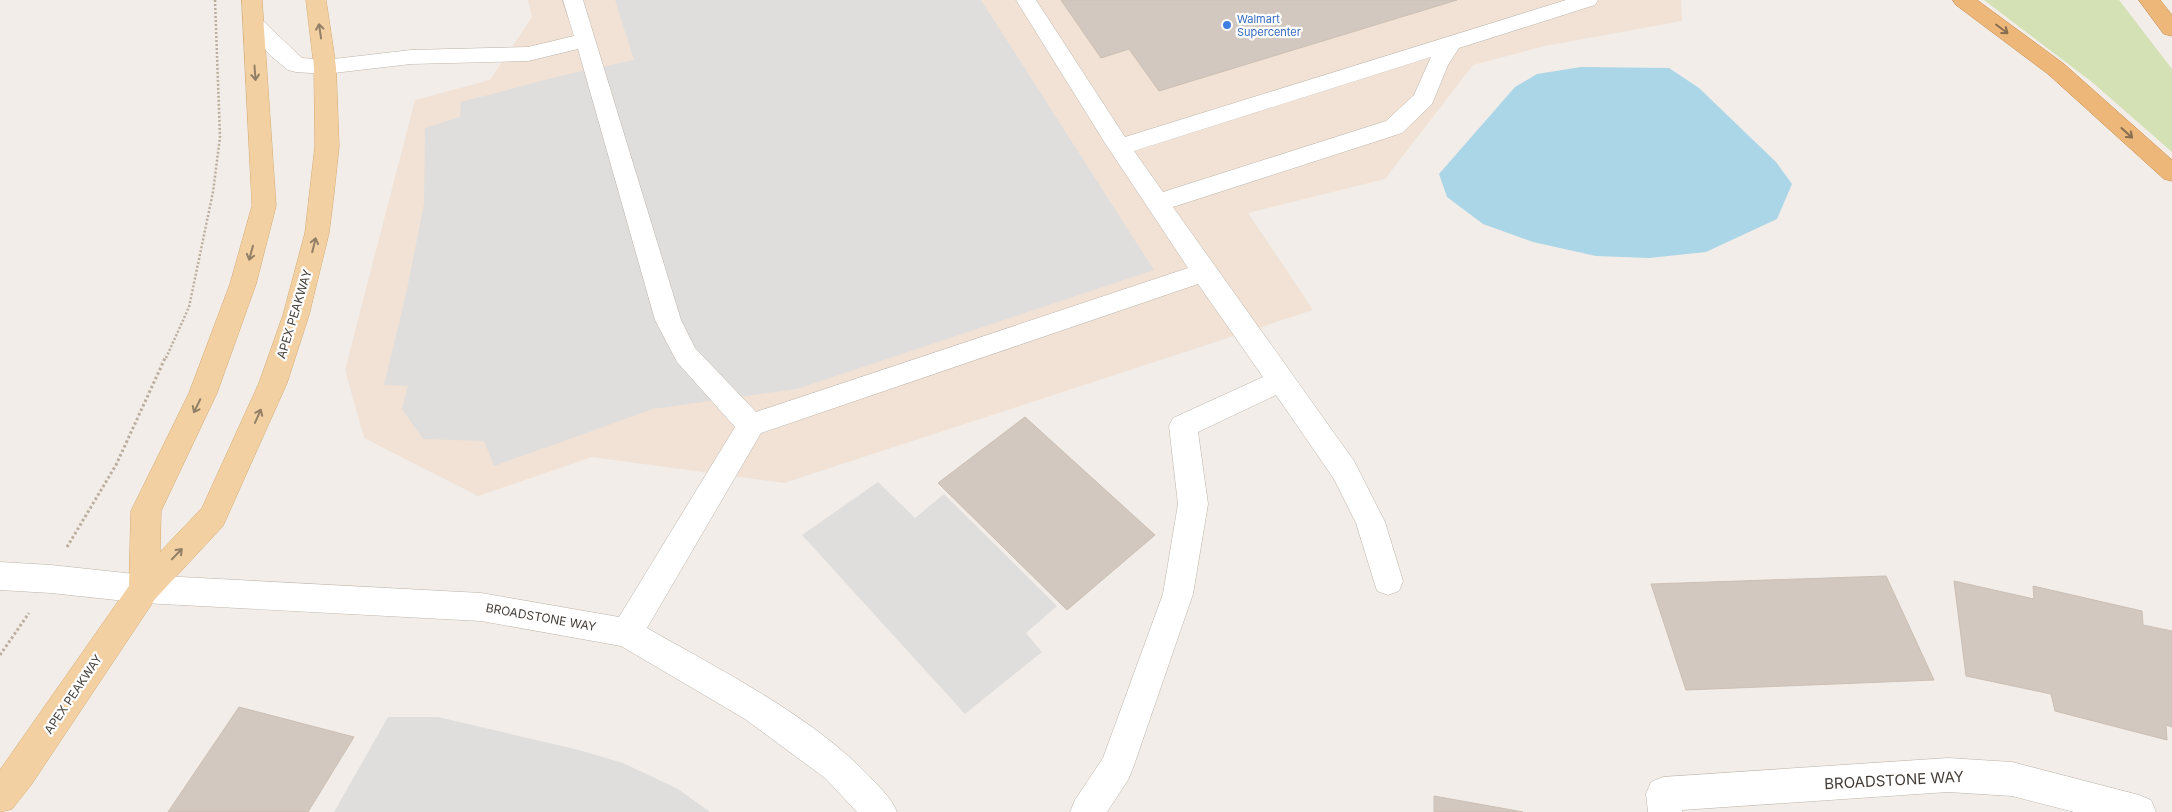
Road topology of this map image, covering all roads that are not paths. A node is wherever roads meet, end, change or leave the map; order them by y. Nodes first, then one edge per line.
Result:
1 (316, 0) edge
2 (573, 0) edge
3 (1026, 0) edge
4 (1588, 0) edge
5 (1963, 0) edge
6 (2149, 0) edge
7 (253, 12) edge
8 (2172, 29) edge
9 (586, 40) junction
10 (1452, 42) junction
11 (325, 67) junction
12 (1120, 147) junction
13 (2172, 173) edge
14 (1157, 203) junction
15 (1204, 272) junction
16 (1281, 381) junction
17 (752, 425) junction
18 (0, 576) edge
19 (1388, 581) dead end
20 (144, 589) junction
21 (627, 633) junction
22 (0, 796) edge
23 (880, 812) edge
24 (1086, 812) edge
25 (1665, 812) edge
26 (2139, 812) edge

11 -> 1 main road, APEX PEAKWAY
2 - 9 street
3 - 12 street
4 - 10 street
5 -> 13 highway
6 - 8 highway
7 - 11 street
7 -> 20 main road
9 - 11 street
9 - 17 street
10 - 12 street
10 - 14 street
20 -> 11 main road, APEX PEAKWAY
12 - 14 street
14 - 15 street
15 - 16 street
15 - 17 street
16 - 19 street
16 - 24 street
17 - 21 street
18 - 20 street, BROADSTONE WAY
20 - 21 street, BROADSTONE WAY
20 - 22 main road, APEX PEAKWAY
21 - 23 street, BROADSTONE WAY
25 - 26 street, BROADSTONE WAY

